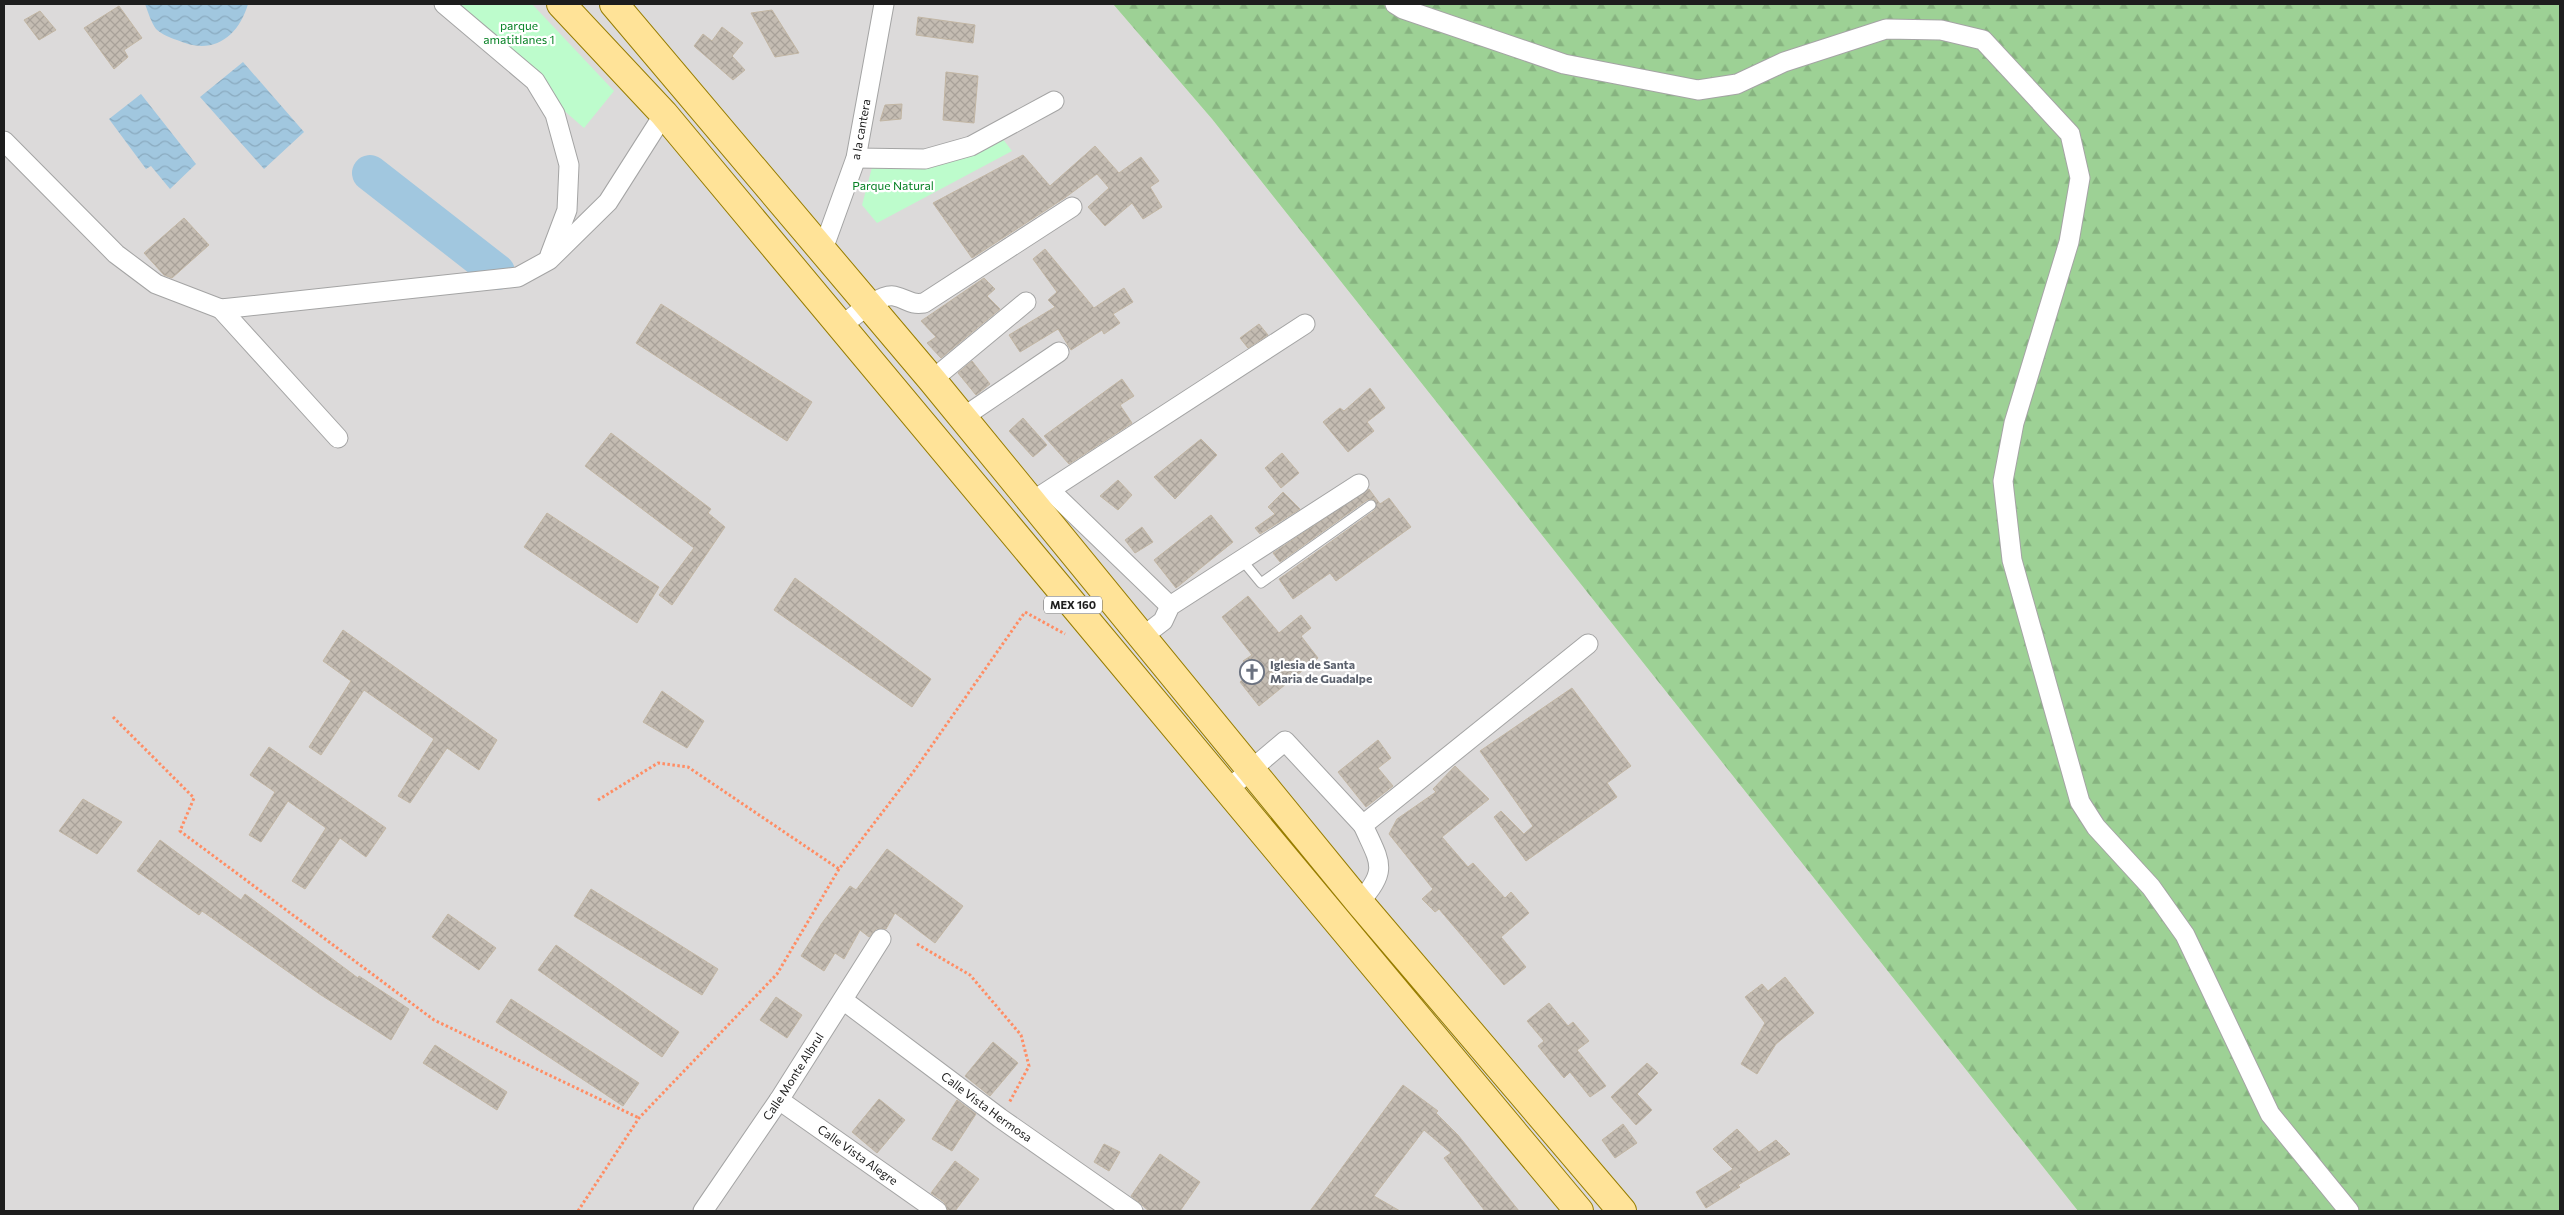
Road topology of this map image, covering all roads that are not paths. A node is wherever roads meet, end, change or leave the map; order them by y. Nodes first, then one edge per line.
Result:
1 (444, 4) edge
2 (561, 4) edge
3 (614, 4) edge
4 (884, 4) edge
5 (1395, 4) edge
6 (1054, 102) dead end
7 (664, 114) junction
8 (4, 141) edge
9 (856, 158) junction
10 (1072, 207) dead end
11 (822, 252) junction
12 (549, 260) junction
13 (1026, 302) dead end
14 (869, 306) junction
15 (222, 310) junction
16 (1304, 324) dead end
17 (841, 326) junction
18 (1059, 352) dead end
19 (932, 380) junction
20 (962, 418) junction
21 (338, 438) dead end
22 (1359, 484) dead end
23 (1041, 496) junction
24 (1371, 505) dead end
25 (1242, 560) junction
26 (1170, 606) junction
27 (1142, 637) junction
28 (1588, 644) dead end
29 (1252, 771) junction
30 (1227, 790) junction
31 (1363, 825) junction
32 (1359, 902) junction
33 (881, 939) dead end
34 (843, 1000) junction
35 (779, 1100) junction
36 (702, 1211) edge
37 (937, 1211) edge
38 (1133, 1211) edge
39 (1579, 1211) edge
40 (1622, 1211) edge
41 (2349, 1211) edge

1 - 12 street
2 - 7 main road, MEX 160
3 - 11 main road, MEX 160
4 - 9 street, a la cantera
5 - 41 street
6 - 9 street
7 - 12 street
7 - 17 main road, MEX 160
8 - 15 street
9 - 11 street, a la cantera
10 - 14 street
11 - 14 main road, MEX 160
12 - 15 street
13 - 19 street
14 - 17 street
14 - 19 main road, MEX 160
15 - 21 street
16 - 23 street
17 - 30 main road, MEX 160
18 - 20 street
19 - 20 main road, MEX 160
20 - 23 main road, MEX 160
22 - 25 street
23 - 26 street
23 - 27 main road, MEX 160
24 - 25 lane
25 - 26 street
26 - 27 street
27 - 29 main road, MEX 160
28 - 31 street
29 - 30 street
29 - 31 street
29 - 32 main road, MEX 160
30 - 39 main road, MEX 160
31 - 32 street
32 - 40 main road, MEX 160
33 - 34 street, Calle Monte Albrul
34 - 35 street, Calle Monte Albrul
34 - 38 street, Calle Vista Hermosa
35 - 36 street, Calle Monte Albrul
35 - 37 street, Calle Vista Alegre

